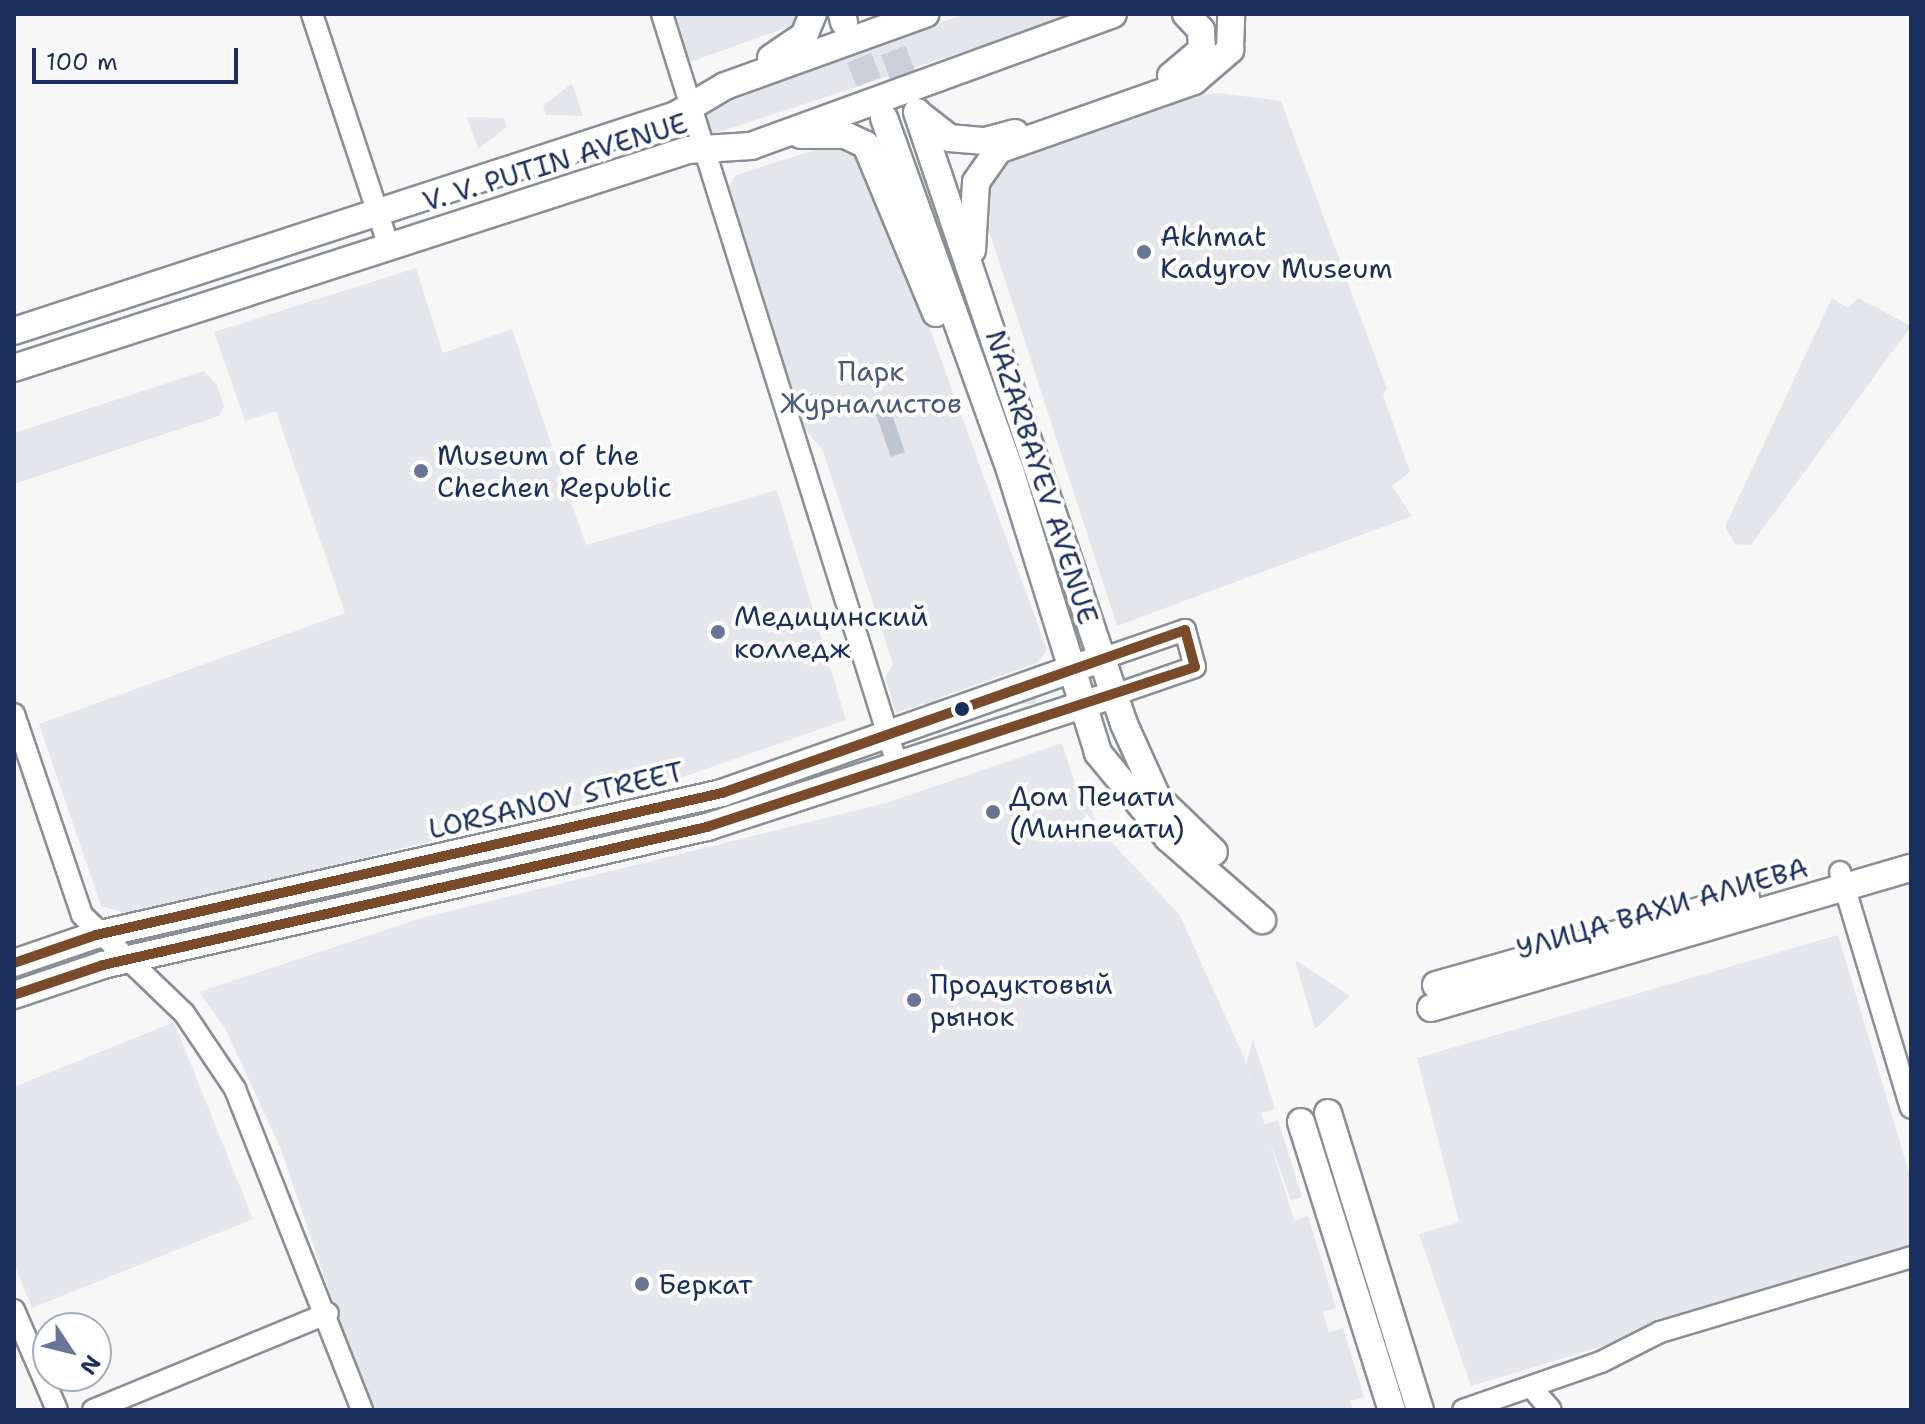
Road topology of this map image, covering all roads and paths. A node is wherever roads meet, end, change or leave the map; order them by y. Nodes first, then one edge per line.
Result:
1 (312, 14) edge
2 (662, 14) edge
3 (813, 14) edge
4 (925, 14) edge
5 (1113, 14) edge
6 (1186, 14) edge
7 (1231, 14) edge
8 (725, 86) junction
9 (692, 106) junction
10 (884, 118) tunnel mouth
11 (778, 136) junction
12 (708, 149) junction
13 (378, 213) junction
14 (389, 247) junction
15 (972, 270) junction
16 (14, 331) edge
17 (14, 368) edge
18 (1019, 500) junction
19 (1101, 659) junction
20 (1072, 671) junction
21 (1114, 695) junction
22 (1078, 707) junction
23 (14, 714) edge
24 (889, 738) junction
25 (898, 767) junction
26 (1911, 852) edge
27 (1209, 862) junction
28 (1911, 868) edge
29 (1843, 880) junction
30 (1262, 920) dead end
31 (96, 935) junction
32 (14, 963) edge
33 (135, 963) junction
34 (14, 995) edge
35 (1434, 997) dead end
36 (1911, 1108) edge
37 (1328, 1113) dead end
38 (1301, 1122) dead end
39 (1911, 1257) edge
40 (14, 1310) edge
41 (328, 1313) junction
42 (1531, 1387) junction
43 (57, 1410) edge
44 (93, 1410) edge
45 (362, 1410) edge
46 (1392, 1410) edge
47 (1420, 1410) edge
48 (1463, 1410) edge
49 (1551, 1410) edge

1 - 13 street
2 - 9 street
3 - 8 main road
4 - 8 main road, V. V. PUTIN AVENUE
5 - 11 main road, V. V. PUTIN AVENUE
6 - 15 main road, NAZARBAYEV AVENUE
7 - 15 main road
8 - 9 main road, V. V. PUTIN AVENUE
9 - 12 street
9 - 13 main road, V. V. PUTIN AVENUE
10 - 18 main road, NAZARBAYEV AVENUE
11 - 12 main road, V. V. PUTIN AVENUE
11 - 18 main road
12 - 14 main road, V. V. PUTIN AVENUE
12 - 24 street
13 - 14 street
13 - 16 main road, V. V. PUTIN AVENUE
14 - 17 main road, V. V. PUTIN AVENUE
15 - 19 main road, NAZARBAYEV AVENUE
18 - 20 main road, NAZARBAYEV AVENUE
19 - 20 main road, LORSANOV STREET
19 - 21 main road, NAZARBAYEV AVENUE
19 - 21 street
20 - 22 main road, NAZARBAYEV AVENUE
20 - 24 main road, LORSANOV STREET
21 - 22 main road
21 - 27 main road, NAZARBAYEV AVENUE
22 - 25 main road
22 - 27 main road, NAZARBAYEV AVENUE
23 - 31 street
24 - 25 street
24 - 31 main road, LORSANOV STREET
25 - 33 main road
26 - 29 main road, УЛИЦА ВАХИ АЛИЕВА
27 - 30 main road
28 - 29 main road, УЛИЦА ВАХИ АЛИЕВА
29 - 35 main road, УЛИЦА ВАХИ АЛИЕВА
29 - 36 street
31 - 32 main road, LORSANOV STREET
31 - 33 street
33 - 34 main road
33 - 41 street
37 - 47 main road
38 - 46 main road
39 - 42 street
40 - 43 street
41 - 44 street
41 - 45 street
42 - 48 street
42 - 49 street

